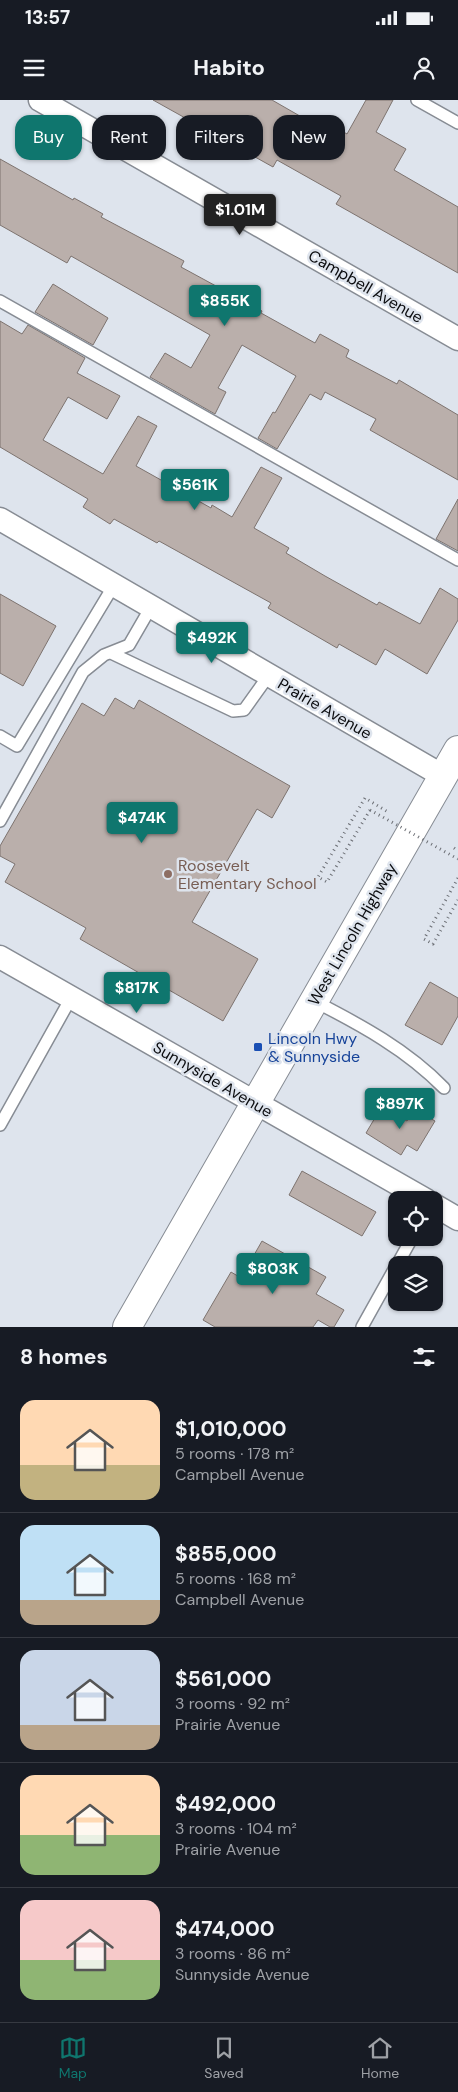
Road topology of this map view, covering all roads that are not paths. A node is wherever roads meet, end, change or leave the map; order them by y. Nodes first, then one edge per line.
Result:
1 (40, 100) edge
2 (417, 100) edge
3 (458, 123) edge
4 (0, 301) edge
5 (458, 339) edge
6 (0, 519) edge
7 (458, 560) edge
8 (114, 585) junction
9 (151, 607) junction
10 (111, 653) junction
11 (269, 675) junction
12 (0, 736) edge
13 (458, 750) edge
14 (443, 776) junction
15 (0, 821) edge
16 (0, 957) edge
17 (71, 998) junction
18 (314, 1001) junction
19 (444, 1088) dead end
20 (256, 1103) junction
21 (0, 1125) edge
22 (410, 1191) edge
23 (443, 1210) edge
24 (458, 1219) edge
25 (388, 1280) edge
26 (131, 1326) edge
27 (362, 1327) edge

1 - 5 street, Campbell Avenue
2 - 3 lane
4 - 7 lane
6 - 8 street, Prairie Avenue
8 - 9 street, Prairie Avenue
8 - 12 lane
9 - 10 lane
9 - 11 street, Prairie Avenue
10 - 11 lane
10 - 15 lane
11 - 14 street, Prairie Avenue
13 - 14 main road, West Lincoln Highway
14 - 18 main road, West Lincoln Highway
16 - 17 street, Sunnyside Avenue
17 - 20 street, Sunnyside Avenue
17 - 21 lane
18 - 19 lane
18 - 20 main road, West Lincoln Highway
20 - 22 street, Sunnyside Avenue
20 - 26 main road, West Lincoln Highway
23 - 24 street
25 - 27 lane

